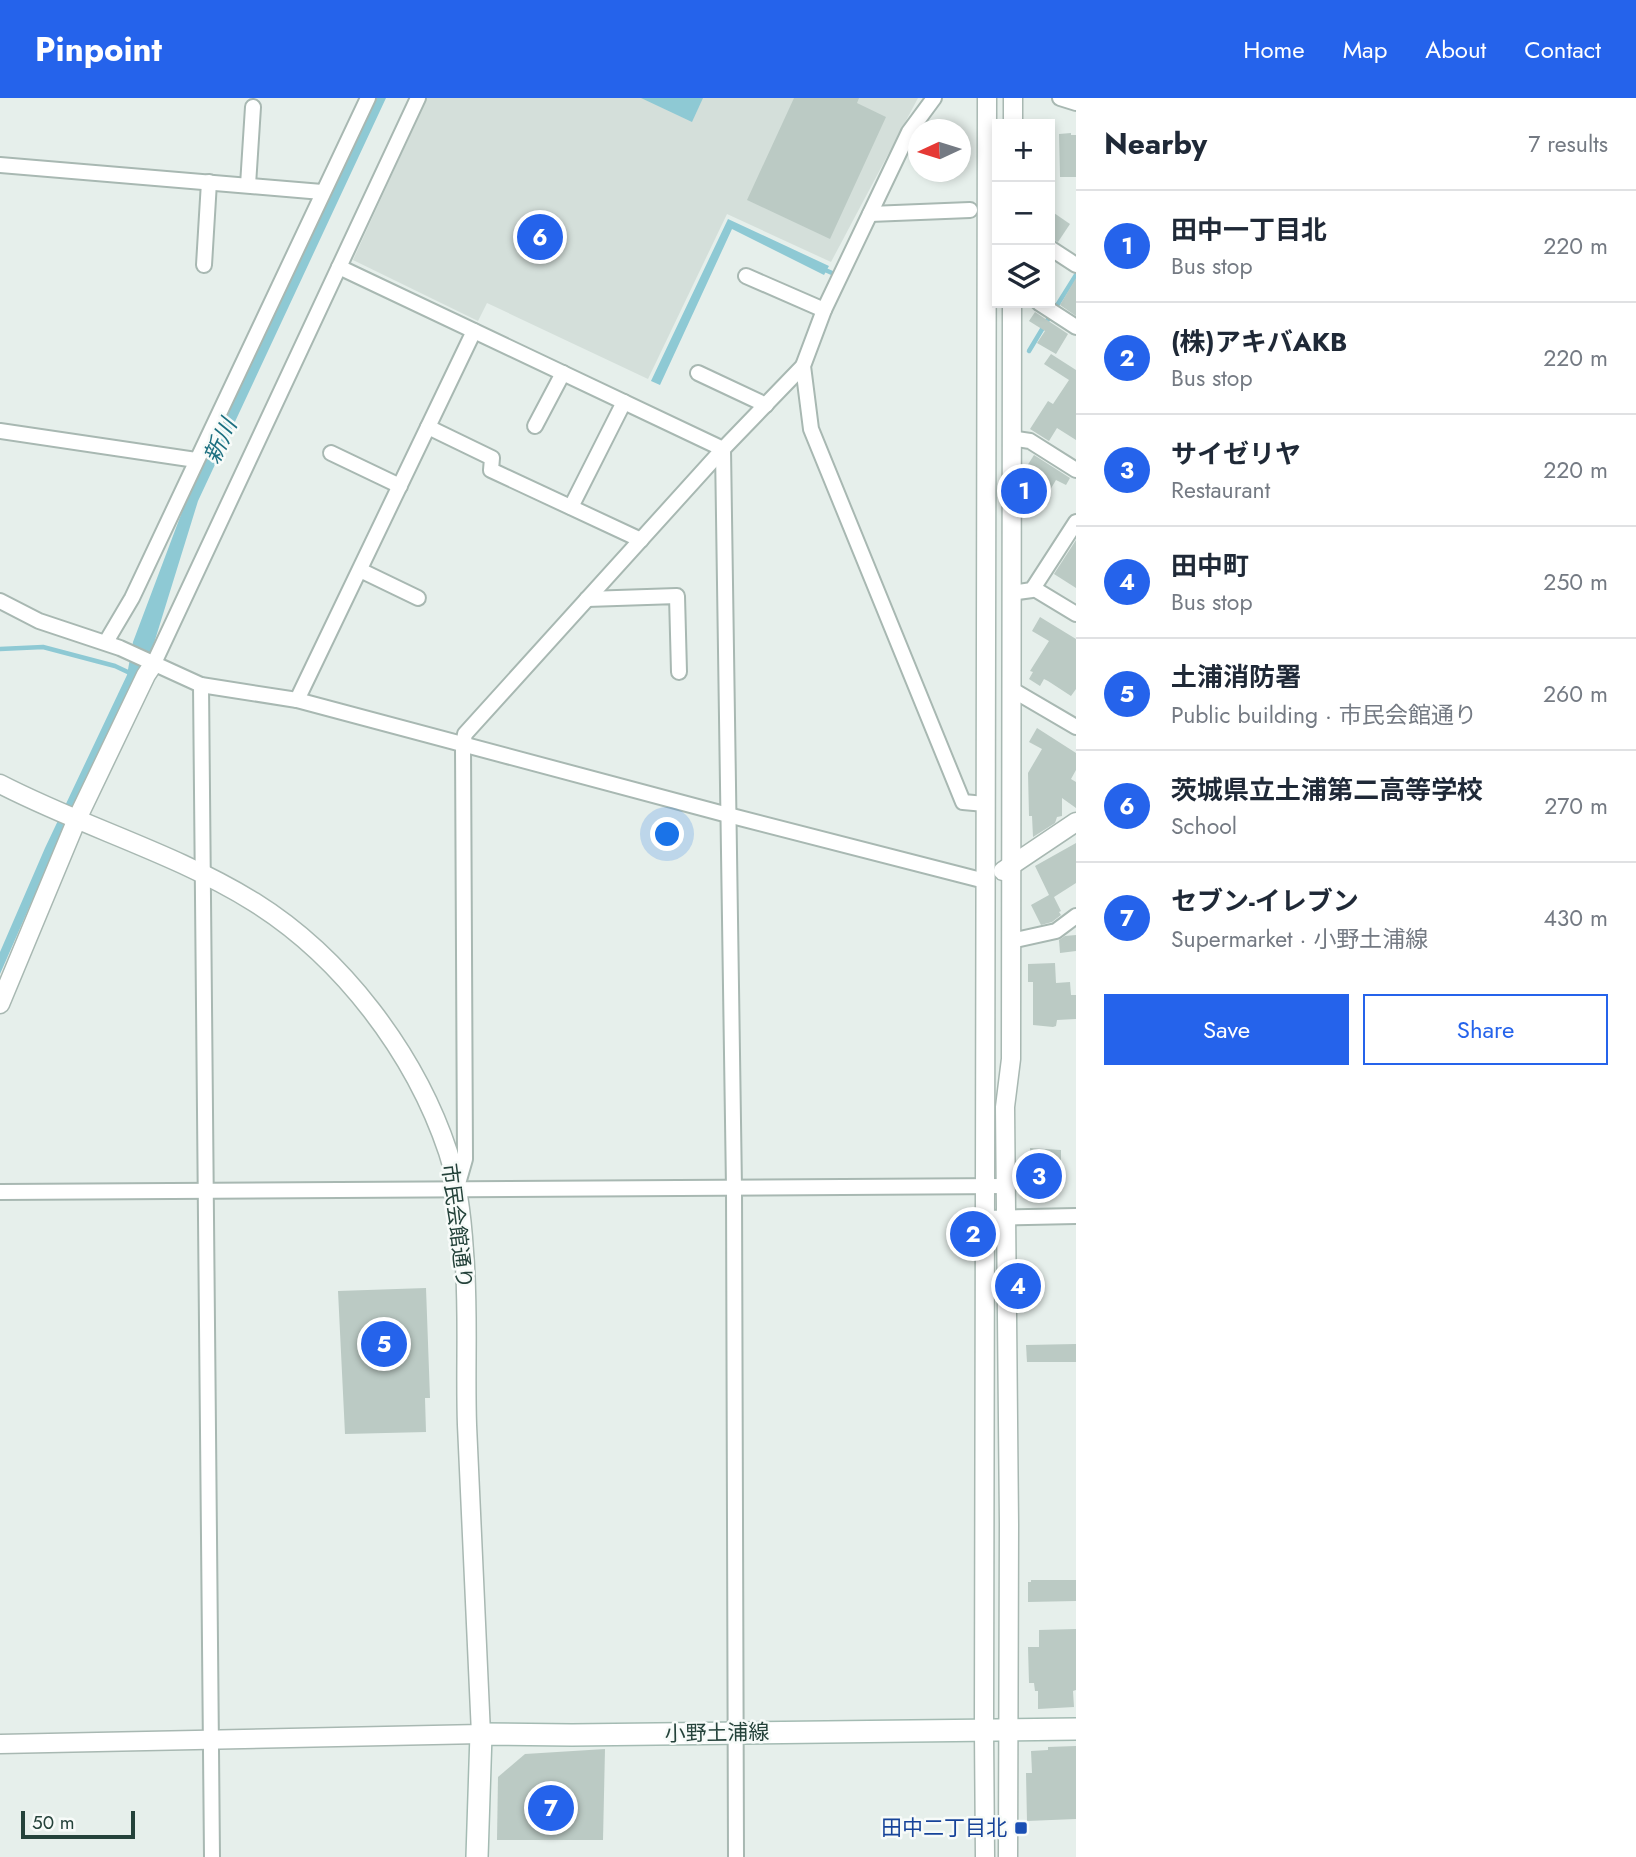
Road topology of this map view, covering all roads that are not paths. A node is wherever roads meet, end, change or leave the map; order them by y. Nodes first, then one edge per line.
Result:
1 (368, 98) edge
2 (418, 98) edge
3 (934, 98) edge
4 (987, 98) edge
5 (1013, 98) edge
6 (1060, 98) edge
7 (1076, 103) edge
8 (253, 107) dead end
9 (1013, 119) edge
10 (0, 165) edge
11 (208, 182) junction
12 (248, 185) junction
13 (322, 192) junction
14 (970, 210) dead end
15 (870, 214) junction
16 (1055, 251) edge
17 (204, 265) dead end
18 (1076, 265) edge
19 (339, 267) junction
20 (746, 276) dead end
21 (1012, 308) edge
22 (1047, 308) edge
23 (824, 310) junction
24 (1076, 327) edge
25 (474, 331) junction
26 (803, 366) junction
27 (563, 373) junction
28 (698, 373) dead end
29 (624, 402) junction
30 (766, 405) junction
31 (535, 426) dead end
32 (428, 427) junction
33 (0, 431) edge
34 (1011, 438) junction
35 (723, 449) junction
36 (331, 453) dead end
37 (196, 460) junction
38 (1076, 470) edge
39 (400, 486) junction
40 (571, 507) junction
41 (1076, 522) edge
42 (641, 540) junction
43 (360, 570) junction
44 (1033, 589) junction
45 (1011, 593) junction
46 (418, 598) dead end
47 (587, 599) junction
48 (0, 601) edge
49 (1076, 614) edge
50 (106, 642) junction
51 (150, 662) junction
52 (679, 673) dead end
53 (201, 685) junction
54 (1011, 689) junction
55 (297, 700) junction
56 (1076, 727) edge
57 (463, 745) junction
58 (0, 784) edge
59 (985, 804) junction
60 (728, 816) junction
61 (77, 819) junction
62 (1076, 822) edge
63 (1010, 867) junction
64 (204, 875) junction
65 (985, 881) junction
66 (1076, 916) edge
67 (1011, 941) junction
68 (0, 1004) edge
69 (986, 1186) junction
70 (1006, 1186) junction
71 (734, 1188) junction
72 (456, 1189) junction
73 (205, 1191) junction
74 (0, 1192) edge
75 (1076, 1216) edge
76 (1006, 1217) junction
77 (986, 1218) junction
78 (1076, 1729) edge
79 (984, 1731) junction
80 (1010, 1731) junction
81 (735, 1732) junction
82 (481, 1734) junction
83 (210, 1741) junction
84 (0, 1744) edge
85 (212, 1857) edge
86 (477, 1857) edge
87 (736, 1857) edge
88 (985, 1857) edge
89 (1008, 1857) edge

1 - 13 street
2 - 19 street
3 - 15 street
4 - 59 street
5 - 9 street
6 - 7 street
8 - 12 street
10 - 11 street
11 - 12 street
11 - 17 street
12 - 13 street
13 - 37 street
14 - 15 street
15 - 23 street
16 - 18 street
19 - 25 street
19 - 51 street
20 - 23 street
21 - 34 street
22 - 24 street
23 - 26 street
25 - 27 street
25 - 32 street
26 - 30 street
26 - 59 street
27 - 29 street
27 - 31 street
28 - 30 street
29 - 35 street
29 - 40 street
30 - 35 street
32 - 39 street
32 - 40 street
33 - 37 street
34 - 38 street
34 - 45 street
35 - 42 street
35 - 60 street
36 - 39 street
37 - 50 street
39 - 43 street
40 - 42 street
41 - 44 street
42 - 47 street
43 - 46 street
43 - 55 street
44 - 45 street
44 - 49 street
45 - 54 street
47 - 52 street
47 - 57 street
48 - 50 street
50 - 51 street
51 - 53 street
51 - 61 street
53 - 55 street
53 - 64 street
54 - 56 street
54 - 63 street
55 - 57 street
57 - 60 street
57 - 72 street
58 - 61 street, 市民会館通り
59 - 65 street
60 - 65 street
60 - 71 street
61 - 64 street, 市民会館通り
61 - 68 street
62 - 63 street
63 - 65 street
63 - 67 street
64 - 72 street, 市民会館通り
64 - 73 street
65 - 69 street
66 - 67 street
67 - 70 street
69 - 70 street
69 - 71 street
69 - 77 street
70 - 76 street
71 - 72 street
71 - 81 street
72 - 73 street
72 - 82 street, 市民会館通り
73 - 74 street
73 - 83 street
75 - 76 street
76 - 77 street
76 - 80 street
77 - 79 street
78 - 80 main road, 小野土浦線
79 - 80 main road, 小野土浦線
79 - 81 main road, 小野土浦線
79 - 88 street
80 - 89 street
81 - 82 main road, 小野土浦線
81 - 87 street
82 - 83 street
82 - 86 main road
83 - 84 street
83 - 85 street

